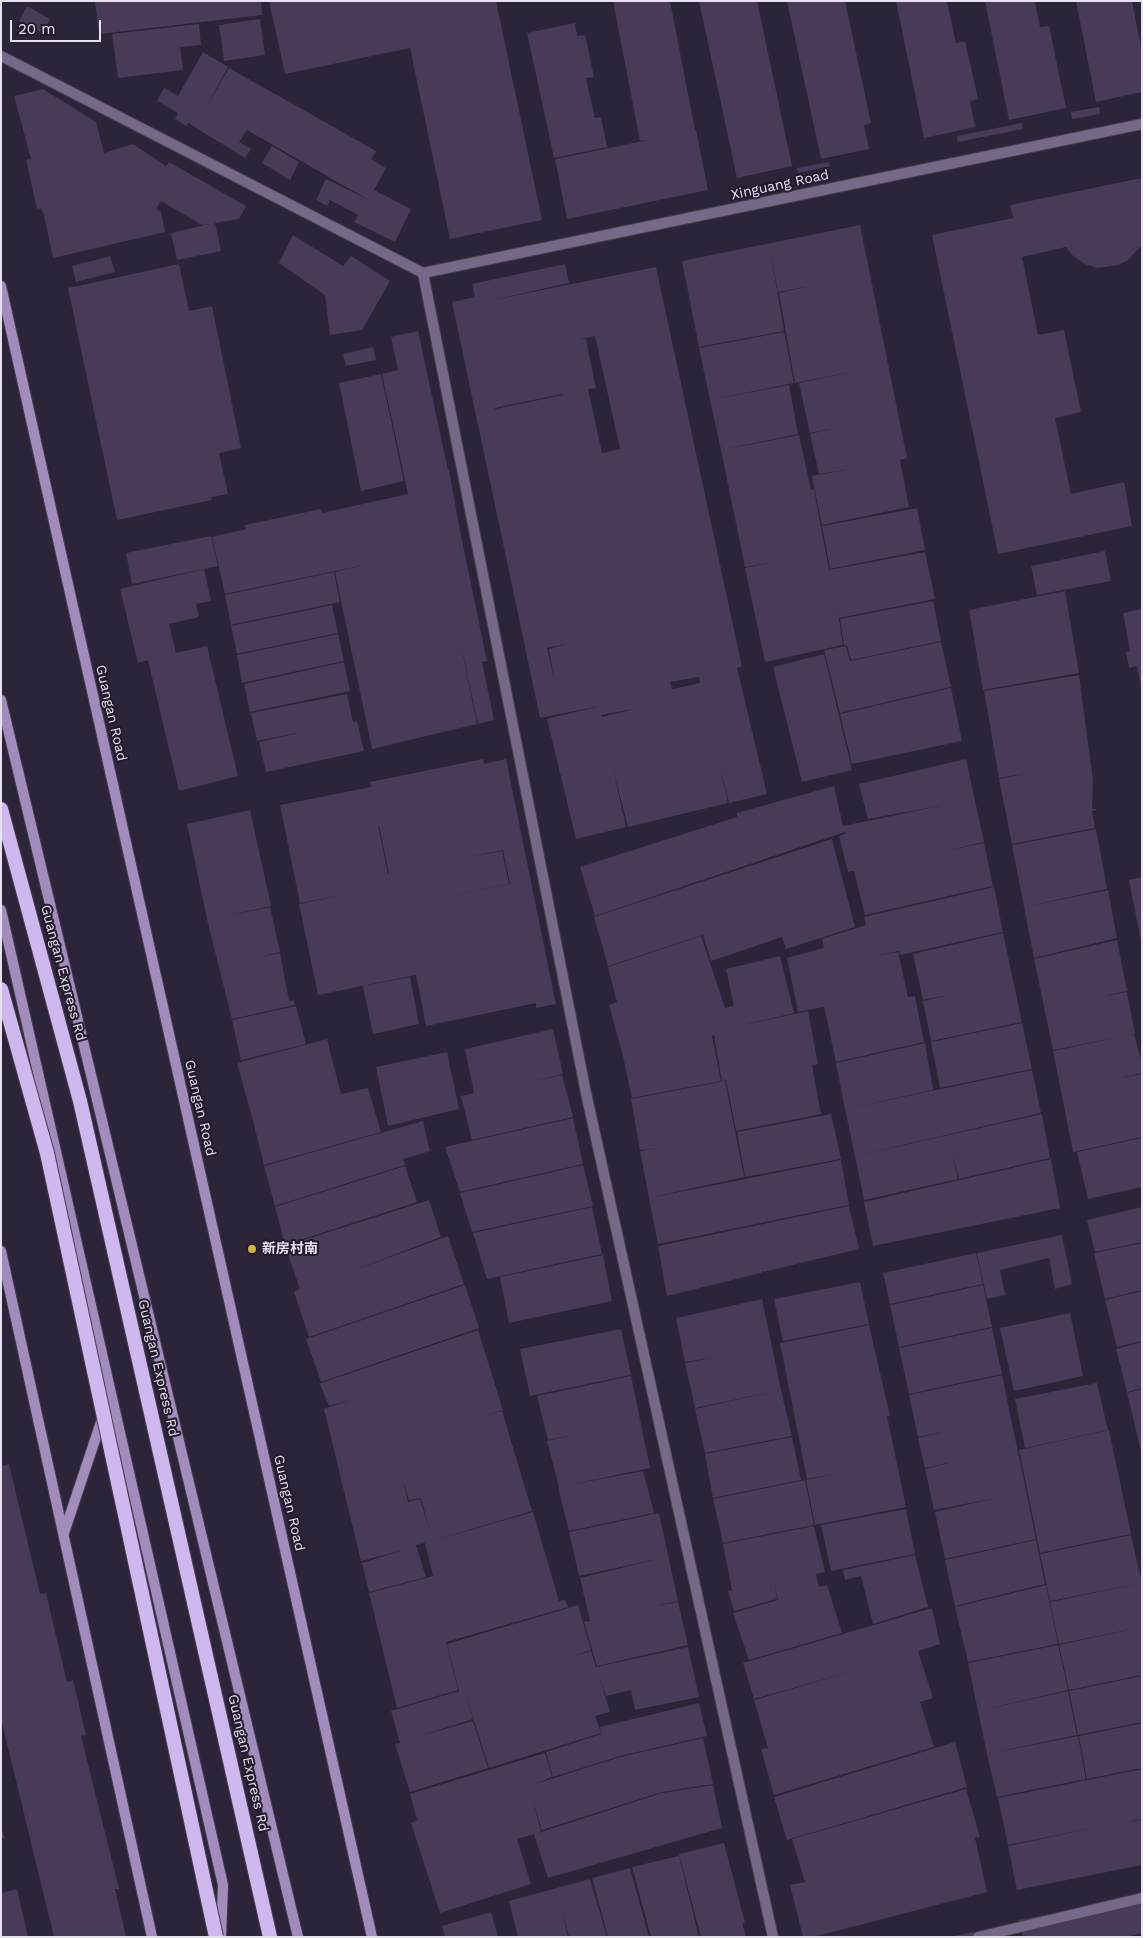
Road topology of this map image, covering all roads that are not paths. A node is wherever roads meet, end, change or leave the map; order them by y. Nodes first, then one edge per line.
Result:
1 (1, 56) edge
2 (1142, 124) edge
3 (423, 273) junction
4 (1, 286) edge
5 (1, 700) edge
6 (1, 809) edge
7 (1, 910) edge
8 (1, 989) edge
9 (1, 1251) edge
10 (111, 1391) junction
11 (64, 1535) junction
12 (1142, 1898) edge
13 (152, 1937) edge
14 (216, 1937) edge
15 (221, 1937) edge
16 (270, 1937) edge
17 (298, 1937) edge
18 (372, 1937) edge
19 (773, 1937) edge
20 (978, 1937) edge

1 - 3 street
2 - 3 street, Xinguang Road
3 - 19 street
4 - 18 main road, Guangan Road
5 - 17 main road
6 - 16 highway, Guangan Express Rd
7 - 10 main road
8 - 14 highway, bridge
9 - 11 main road
10 - 11 main road
10 - 15 main road
11 - 13 main road
12 - 20 street

